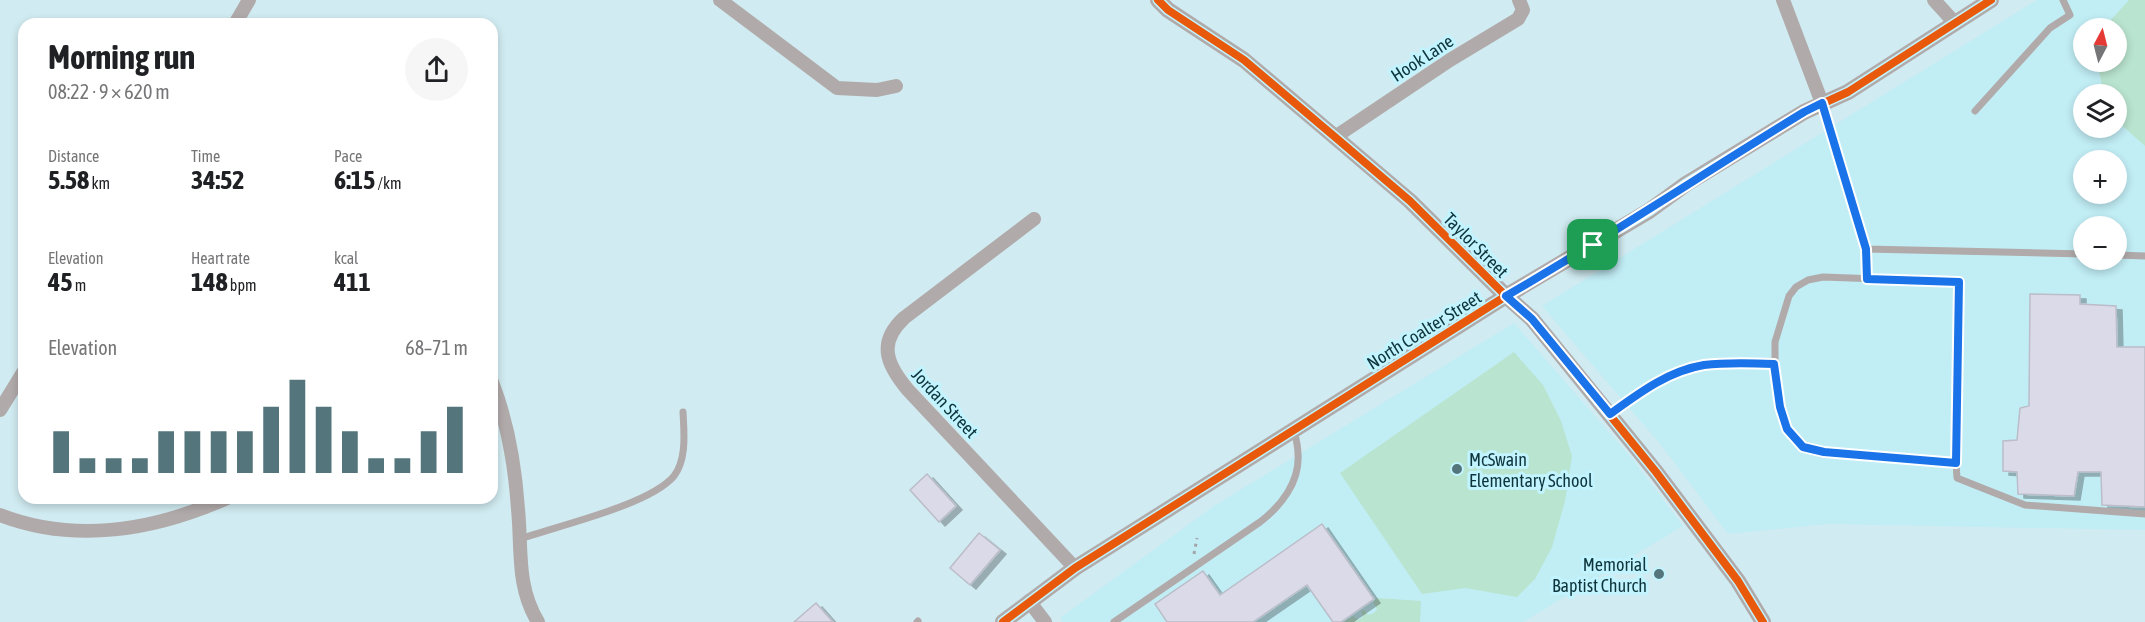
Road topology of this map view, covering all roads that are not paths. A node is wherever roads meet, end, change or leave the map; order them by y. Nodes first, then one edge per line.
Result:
1 (249, 0) edge
2 (720, 0) edge
3 (1158, 0) edge
4 (1783, 0) edge
5 (1934, 0) edge
6 (1991, 0) edge
7 (2063, 0) edge
8 (1521, 3) edge
9 (238, 18) edge
10 (1954, 22) junction
11 (896, 86) dead end
12 (1822, 103) junction
13 (1975, 111) dead end
14 (1335, 137) junction
15 (1034, 219) dead end
16 (1866, 249) junction
17 (2073, 254) edge
18 (2127, 255) edge
19 (2145, 256) edge
20 (1867, 279) junction
21 (1506, 296) junction
22 (1774, 364) junction
23 (18, 381) edge
24 (498, 401) edge
25 (0, 410) edge
26 (683, 412) dead end
27 (1610, 414) junction
28 (1294, 430) junction
29 (1956, 463) junction
30 (212, 504) edge
31 (2145, 514) edge
32 (0, 515) edge
33 (520, 539) junction
34 (1075, 568) junction
35 (1029, 601) junction
36 (538, 622) edge
37 (1003, 622) edge
38 (1045, 622) edge
39 (1114, 622) edge
40 (1763, 622) edge

1 - 9 street
2 - 11 street
3 - 14 street, Taylor Street
4 - 12 street
5 - 10 street
6 - 10 street, North Coalter Street
7 - 13 lane
8 - 14 street, Hook Lane
10 - 12 street, North Coalter Street
12 - 16 lane
12 - 21 street, North Coalter Street
14 - 21 street, Taylor Street
15 - 34 street, Jordan Street
16 - 17 lane
16 - 20 lane
18 - 19 lane
20 - 22 lane
20 - 29 lane
21 - 27 street, Taylor Street
21 - 28 street, North Coalter Street
22 - 27 lane
22 - 29 lane
23 - 25 street
24 - 33 street
26 - 33 lane
27 - 40 street, Taylor Street
28 - 34 street, North Coalter Street
28 - 39 lane
29 - 31 lane
30 - 32 street
33 - 36 street
34 - 35 street, North Coalter Street
35 - 37 street, North Coalter Street
35 - 38 street

